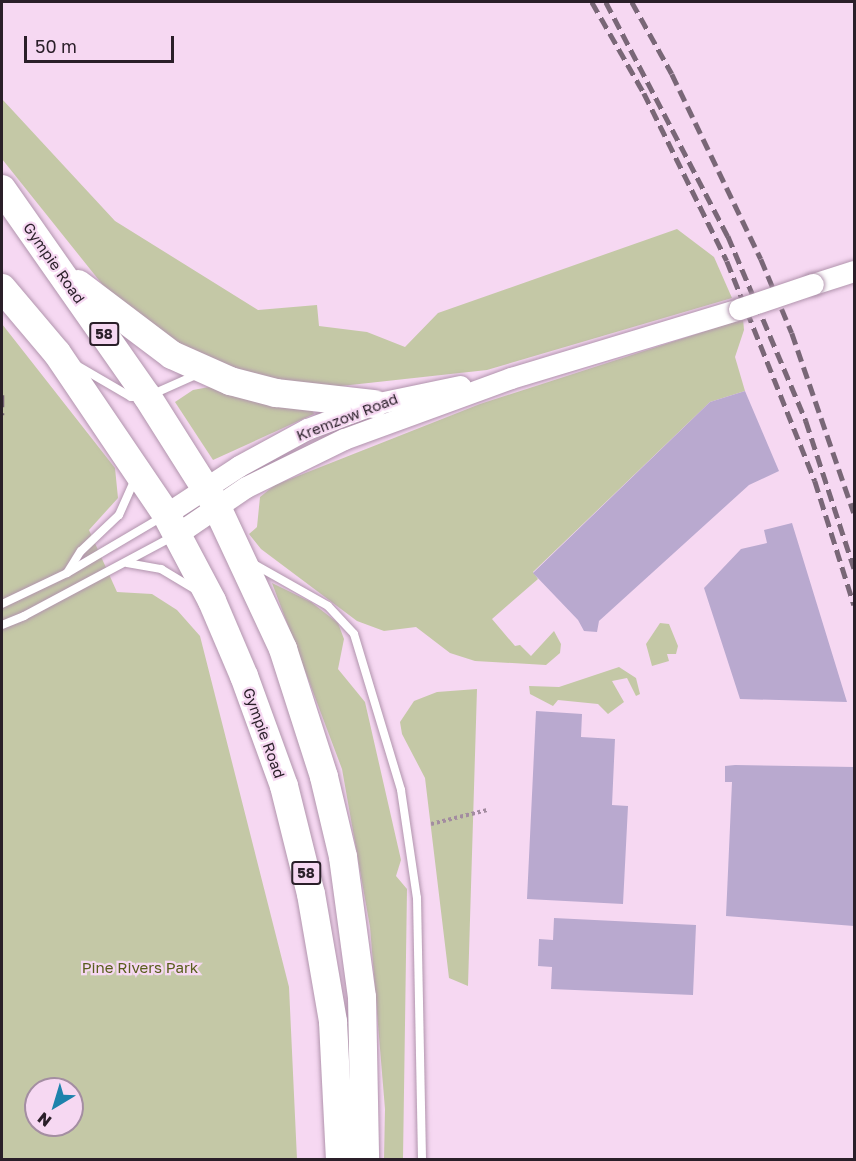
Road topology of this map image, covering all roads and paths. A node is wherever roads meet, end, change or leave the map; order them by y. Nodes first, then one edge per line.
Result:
1 (2, 189) edge
2 (855, 271) edge
3 (61, 272) junction
4 (2, 288) edge
5 (57, 353) junction
6 (205, 371) junction
7 (511, 378) junction
8 (147, 396) junction
9 (374, 404) junction
10 (137, 469) junction
11 (211, 496) junction
12 (172, 524) junction
13 (241, 556) junction
14 (127, 563) junction
15 (67, 573) junction
16 (212, 601) junction
17 (2, 604) edge
18 (2, 625) edge
19 (487, 810) dead end
20 (431, 824) dead end
21 (340, 1160) edge
22 (365, 1160) edge
23 (422, 1160) edge

1 - 3 highway, Gympie Road / 58
2 - 7 street, Kremzow Road, bridge
3 - 6 highway
3 - 8 highway, Gympie Road / 58
4 - 5 highway, Gympie Road / 58
5 - 8 lane, Gympie Road
5 - 10 highway, Gympie Road / 58
6 - 8 lane
6 - 9 highway
7 - 9 street, Kremzow Road
7 - 11 street, Kremzow Road
8 - 11 highway, Gympie Road / 58
9 - 11 street, Kremzow Road
10 - 12 highway, Gympie Road / 58
10 - 15 lane
11 - 12 street, Kremzow Road
11 - 13 highway, Gympie Road / 58
12 - 14 lane
12 - 15 lane
12 - 16 highway, Gympie Road / 58
13 - 22 highway, Gympie Road / 58
13 - 23 lane
14 - 16 lane
14 - 18 lane
15 - 17 lane
16 - 21 highway, Gympie Road / 58
19 - 20 path

